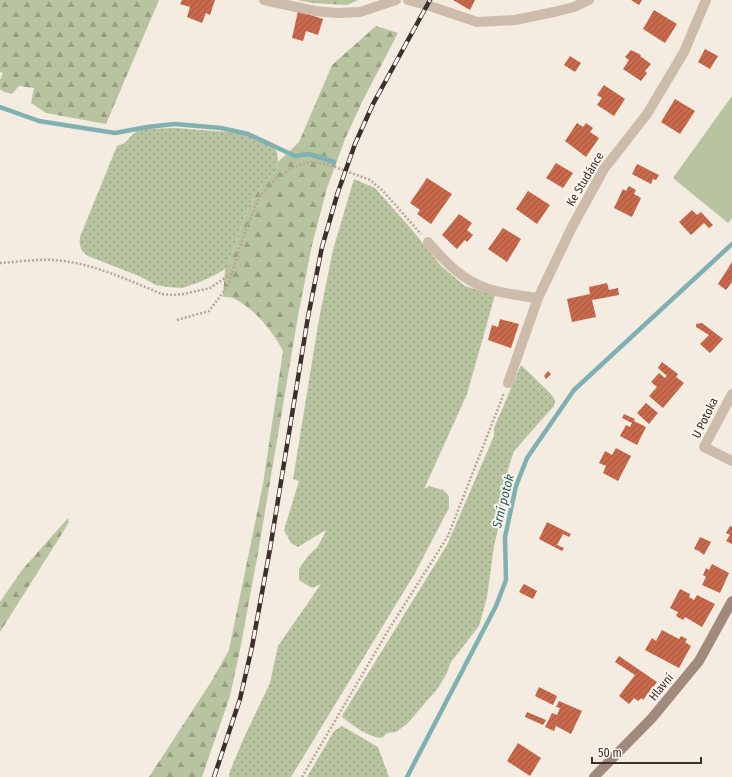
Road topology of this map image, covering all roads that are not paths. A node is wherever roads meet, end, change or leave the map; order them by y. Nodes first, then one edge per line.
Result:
1 (264, 0) edge
2 (396, 0) edge
3 (408, 0) edge
4 (589, 0) edge
5 (706, 0) edge
6 (428, 242) road end
7 (538, 298) junction
8 (508, 383) road end
9 (732, 394) edge
10 (732, 461) edge
11 (732, 601) edge
12 (594, 777) edge

1 - 2 street
3 - 4 street
5 - 7 street, Ke Studánce
6 - 7 street
7 - 8 street, Ke Studánce
9 - 10 street, U Potoka
11 - 12 street, Hlavní

